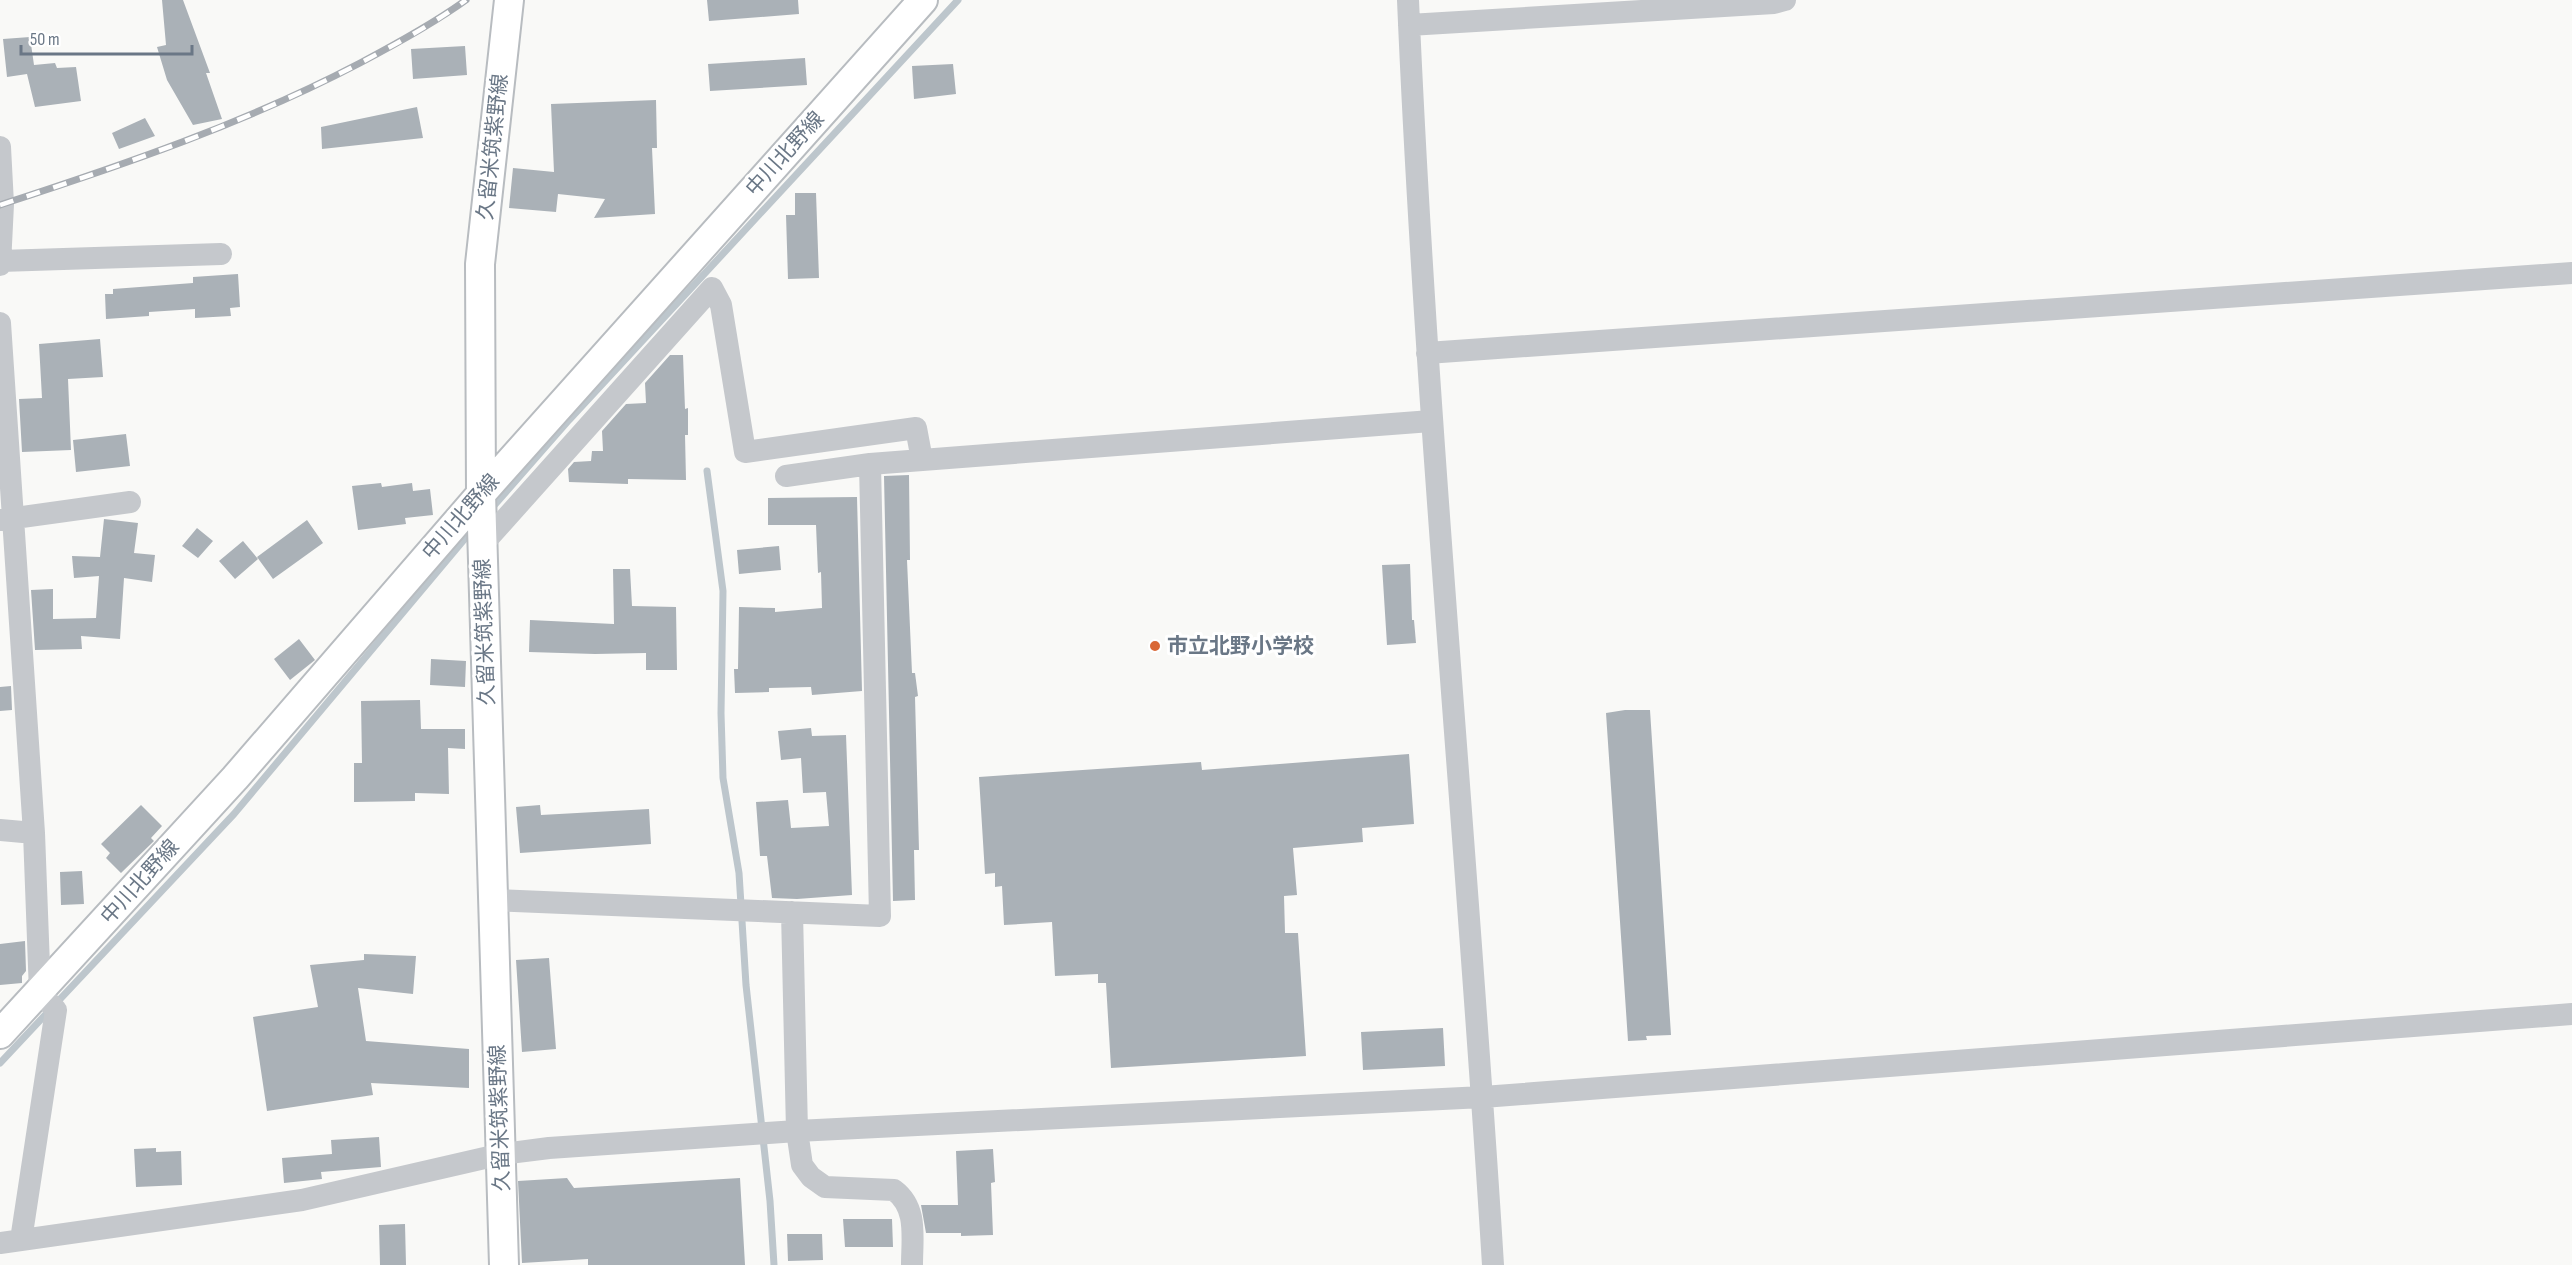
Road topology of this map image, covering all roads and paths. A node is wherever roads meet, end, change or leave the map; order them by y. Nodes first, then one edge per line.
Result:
1 (509, 0) edge
2 (923, 0) edge
3 (1408, 0) edge
4 (1785, 0) edge
5 (1409, 25) junction
6 (0, 147) edge
7 (1, 180) edge
8 (221, 254) dead end
9 (0, 261) edge
10 (0, 266) edge
11 (2572, 273) edge
12 (0, 323) edge
13 (1428, 353) junction
14 (1431, 421) junction
15 (922, 460) junction
16 (870, 464) junction
17 (786, 476) dead end
18 (481, 494) junction
19 (129, 502) dead end
20 (7, 520) edge
21 (482, 538) junction
22 (0, 830) edge
23 (34, 832) junction
24 (493, 900) junction
25 (792, 912) junction
26 (48, 1001) junction
27 (2572, 1014) edge
28 (0, 1034) edge
29 (1483, 1097) junction
30 (797, 1131) junction
31 (502, 1154) junction
32 (11, 1242) edge
33 (504, 1265) edge
34 (912, 1265) edge
35 (1493, 1265) edge

1 - 18 main road, 久留米筑紫野線
2 - 18 main road, 中川北野線
3 - 5 street
4 - 5 street
5 - 13 street
6 - 7 street
7 - 9 street
8 - 9 street
9 - 10 street
11 - 13 street
12 - 20 street
13 - 14 street
14 - 15 street
14 - 29 street
15 - 16 street
15 - 21 street
16 - 17 street
16 - 25 street
18 - 21 main road, 久留米筑紫野線
18 - 26 main road, 中川北野線
19 - 20 street
20 - 23 street
21 - 24 main road, 久留米筑紫野線
22 - 23 street
23 - 26 street
24 - 25 street
24 - 31 main road, 久留米筑紫野線
25 - 30 street
26 - 28 main road, 中川北野線
26 - 32 street
27 - 29 street
29 - 30 street
29 - 35 street
30 - 31 street
30 - 34 street
31 - 32 street
31 - 33 main road, 久留米筑紫野線

